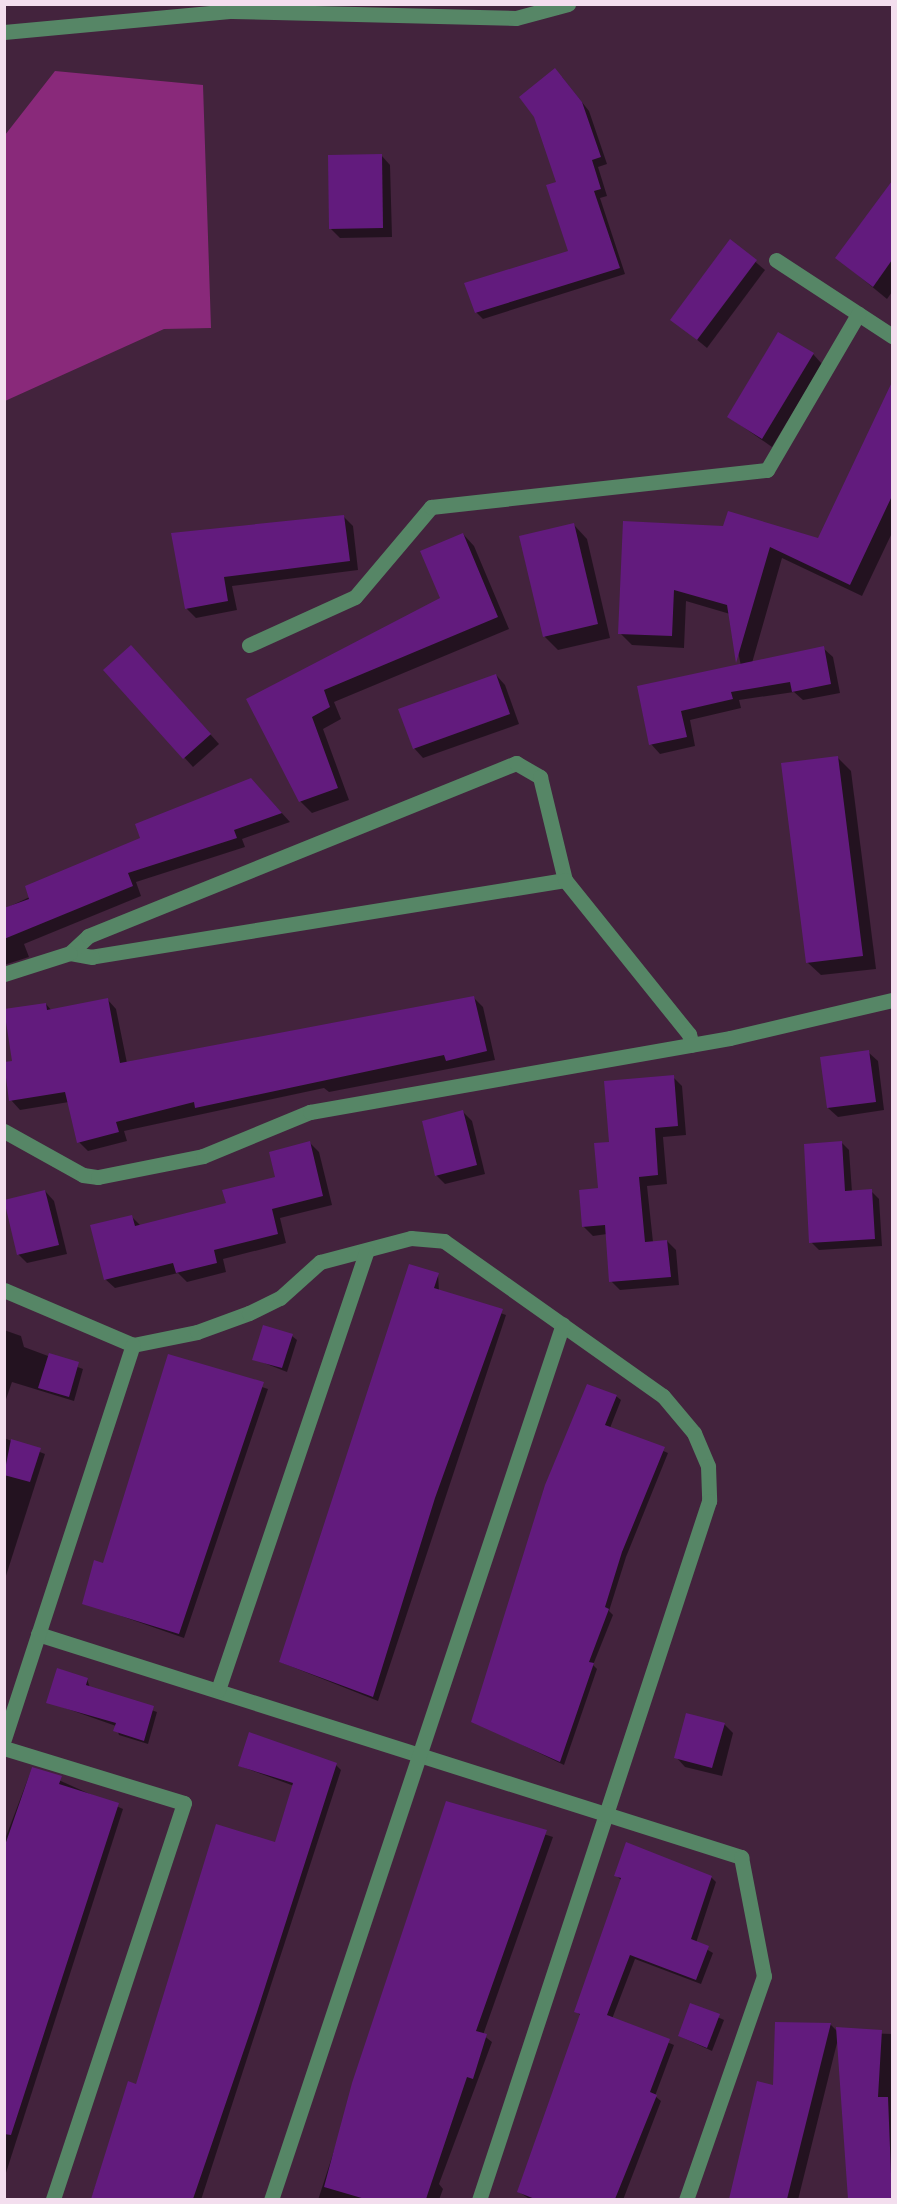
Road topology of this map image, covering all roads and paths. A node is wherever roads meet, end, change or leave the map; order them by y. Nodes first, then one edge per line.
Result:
1 (568, 4) edge
2 (4, 32) edge
3 (776, 260) dead end
4 (858, 314) junction
5 (892, 336) edge
6 (249, 645) dead end
7 (565, 880) junction
8 (70, 953) junction
9 (4, 974) edge
10 (892, 1000) edge
11 (692, 1045) junction
12 (4, 1131) edge
13 (367, 1251) junction
14 (4, 1290) edge
15 (563, 1324) junction
16 (133, 1345) junction
17 (38, 1634) junction
18 (218, 1689) junction
19 (4, 1739) edge
20 (4, 1748) edge
21 (419, 1752) junction
22 (610, 1813) junction
23 (53, 2199) edge
24 (271, 2199) edge
25 (479, 2199) edge
26 (686, 2199) edge

1 - 2 street
3 - 4 street
4 - 5 street
4 - 6 street
7 - 8 street
7 - 8 street
7 - 11 street
8 - 9 street
10 - 11 street
11 - 12 street
13 - 15 street
13 - 16 street
13 - 18 street
14 - 16 street
15 - 21 street
15 - 22 street
16 - 17 street
17 - 18 street
17 - 19 street
18 - 21 street
20 - 23 street
21 - 22 street
21 - 24 street
22 - 25 street
22 - 26 street

